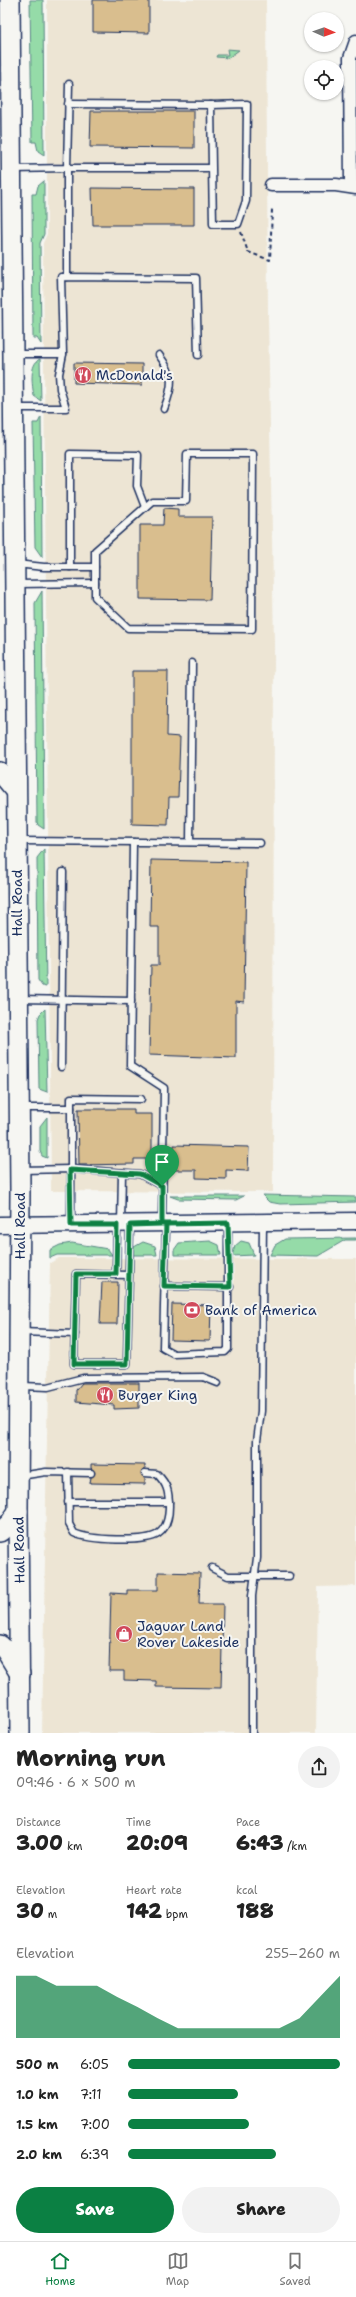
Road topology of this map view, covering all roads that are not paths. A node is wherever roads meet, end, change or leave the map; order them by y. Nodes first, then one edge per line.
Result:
1 (10, 0) edge
2 (356, 41) edge
3 (5, 52) edge
4 (69, 84) dead end
5 (68, 104) junction
6 (211, 105) junction
7 (67, 168) junction
8 (212, 168) junction
9 (12, 169) junction
10 (271, 185) dead end
11 (354, 187) edge
12 (6, 232) edge
13 (67, 277) junction
14 (13, 354) junction
15 (63, 354) junction
16 (159, 355) dead end
17 (198, 355) dead end
18 (13, 408) junction
19 (164, 409) dead end
20 (145, 507) junction
21 (14, 564) junction
22 (70, 567) junction
23 (95, 567) junction
24 (95, 583) junction
25 (7, 590) edge
26 (192, 663) dead end
27 (0, 772) edge
28 (16, 791) junction
29 (17, 840) junction
30 (133, 842) junction
31 (190, 842) junction
32 (260, 843) dead end
33 (64, 872) dead end
34 (18, 998) junction
35 (62, 1000) junction
36 (131, 1001) junction
37 (61, 1067) dead end
38 (141, 1099) dead end
39 (19, 1108) junction
40 (71, 1108) junction
41 (19, 1170) junction
42 (70, 1170) junction
43 (122, 1174) junction
44 (162, 1186) junction
45 (356, 1221) edge
46 (263, 1222) junction
47 (228, 1223) junction
48 (164, 1224) junction
49 (0, 1225) edge
50 (20, 1225) junction
51 (71, 1225) junction
52 (123, 1225) junction
53 (116, 1274) junction
54 (129, 1275) junction
55 (164, 1286) junction
56 (230, 1287) junction
57 (19, 1332) junction
58 (75, 1334) junction
59 (218, 1383) dead end
60 (19, 1386) junction
61 (68, 1472) junction
62 (91, 1473) dead end
63 (145, 1474) dead end
64 (18, 1477) junction
65 (68, 1502) junction
66 (169, 1502) junction
67 (18, 1511) junction
68 (0, 1532) edge
69 (212, 1568) dead end
70 (255, 1576) junction
71 (289, 1576) dead end
72 (0, 1645) edge
73 (20, 1674) junction
74 (20, 1733) edge
75 (252, 1733) edge

1 - 3 highway, Hall Road
2 - 11 street
3 - 9 highway, Hall Road
4 - 5 lane
5 - 6 lane
5 - 7 lane
6 - 8 lane
6 - 8 lane
7 - 8 lane
7 - 9 lane
7 - 13 lane
9 - 12 highway, Hall Road
10 - 11 street
12 - 14 highway, Hall Road
13 - 15 lane
13 - 17 lane
14 - 15 lane
14 - 18 highway, Hall Road
15 - 18 lane
16 - 19 lane
18 - 21 highway, Hall Road
20 - 22 lane
20 - 23 lane
20 - 24 lane
21 - 22 lane
21 - 25 highway, Hall Road
22 - 23 lane
23 - 24 lane
24 - 25 lane
25 - 28 highway, Hall Road
26 - 31 lane
27 - 28 highway
28 - 29 highway, Hall Road
29 - 30 lane
29 - 34 highway, Hall Road
30 - 31 lane
30 - 36 lane
31 - 32 lane
33 - 35 lane
34 - 35 lane
34 - 39 highway, Hall Road
35 - 36 lane
35 - 37 lane
36 - 44 lane
38 - 40 lane
39 - 40 lane
39 - 41 highway, Hall Road
40 - 42 lane
41 - 42 lane
41 - 50 highway, Hall Road
42 - 43 lane
42 - 51 lane
43 - 44 lane
43 - 52 lane
44 - 48 lane
45 - 46 main road
46 - 47 main road
46 - 70 lane
47 - 48 main road
47 - 56 lane
48 - 52 main road
48 - 55 lane
49 - 50 main road
50 - 51 main road
50 - 57 highway, Hall Road
51 - 52 main road
52 - 53 lane
52 - 54 lane
53 - 54 lane
53 - 58 lane
54 - 58 lane
55 - 56 lane
55 - 56 lane
57 - 58 lane
57 - 60 highway, Hall Road
59 - 60 lane
60 - 64 highway, Hall Road
61 - 62 lane
61 - 64 lane
61 - 65 lane
63 - 66 lane
64 - 67 highway, Hall Road
65 - 66 lane
65 - 66 lane
67 - 68 highway
67 - 73 highway, Hall Road
69 - 70 lane
70 - 71 lane
70 - 75 lane
72 - 73 highway
73 - 74 highway, Hall Road

